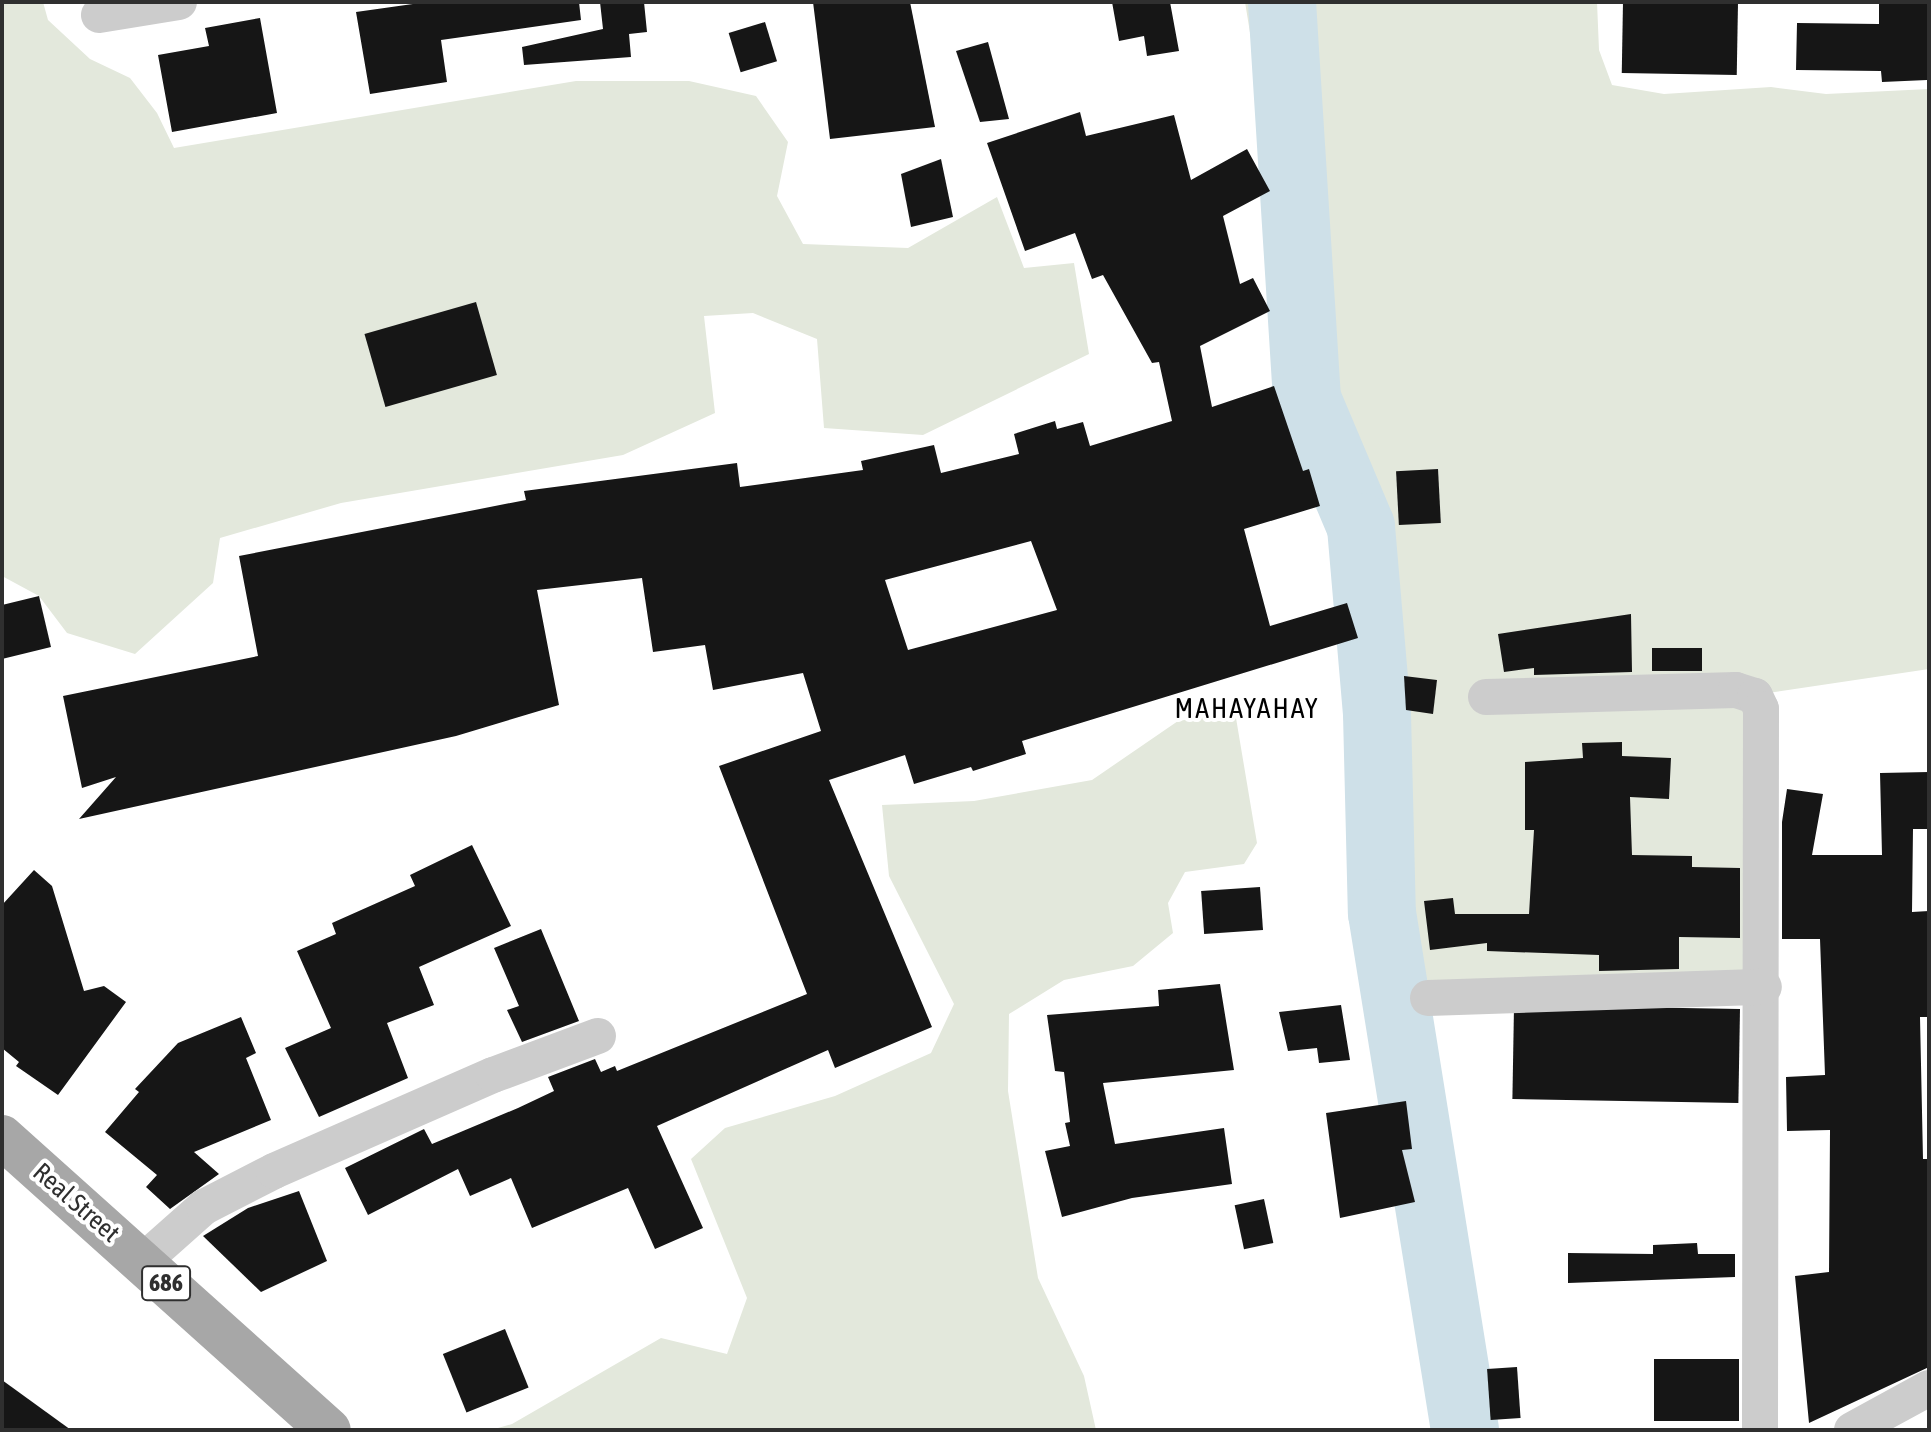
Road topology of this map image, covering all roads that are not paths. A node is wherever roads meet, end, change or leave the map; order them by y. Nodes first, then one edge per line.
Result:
1 (179, 2) edge
2 (99, 15) dead end
3 (1486, 697) dead end
4 (1764, 987) junction
5 (1428, 998) dead end
6 (598, 1036) dead end
7 (2, 1137) edge
8 (142, 1262) junction
9 (1929, 1388) edge
10 (329, 1430) edge
11 (1760, 1430) edge
12 (1852, 1430) edge

1 - 2 street
3 - 4 street
4 - 5 street
4 - 11 street
6 - 8 street
7 - 8 main road, Real Street / 686
8 - 10 main road, Real Street / 686
9 - 12 street

